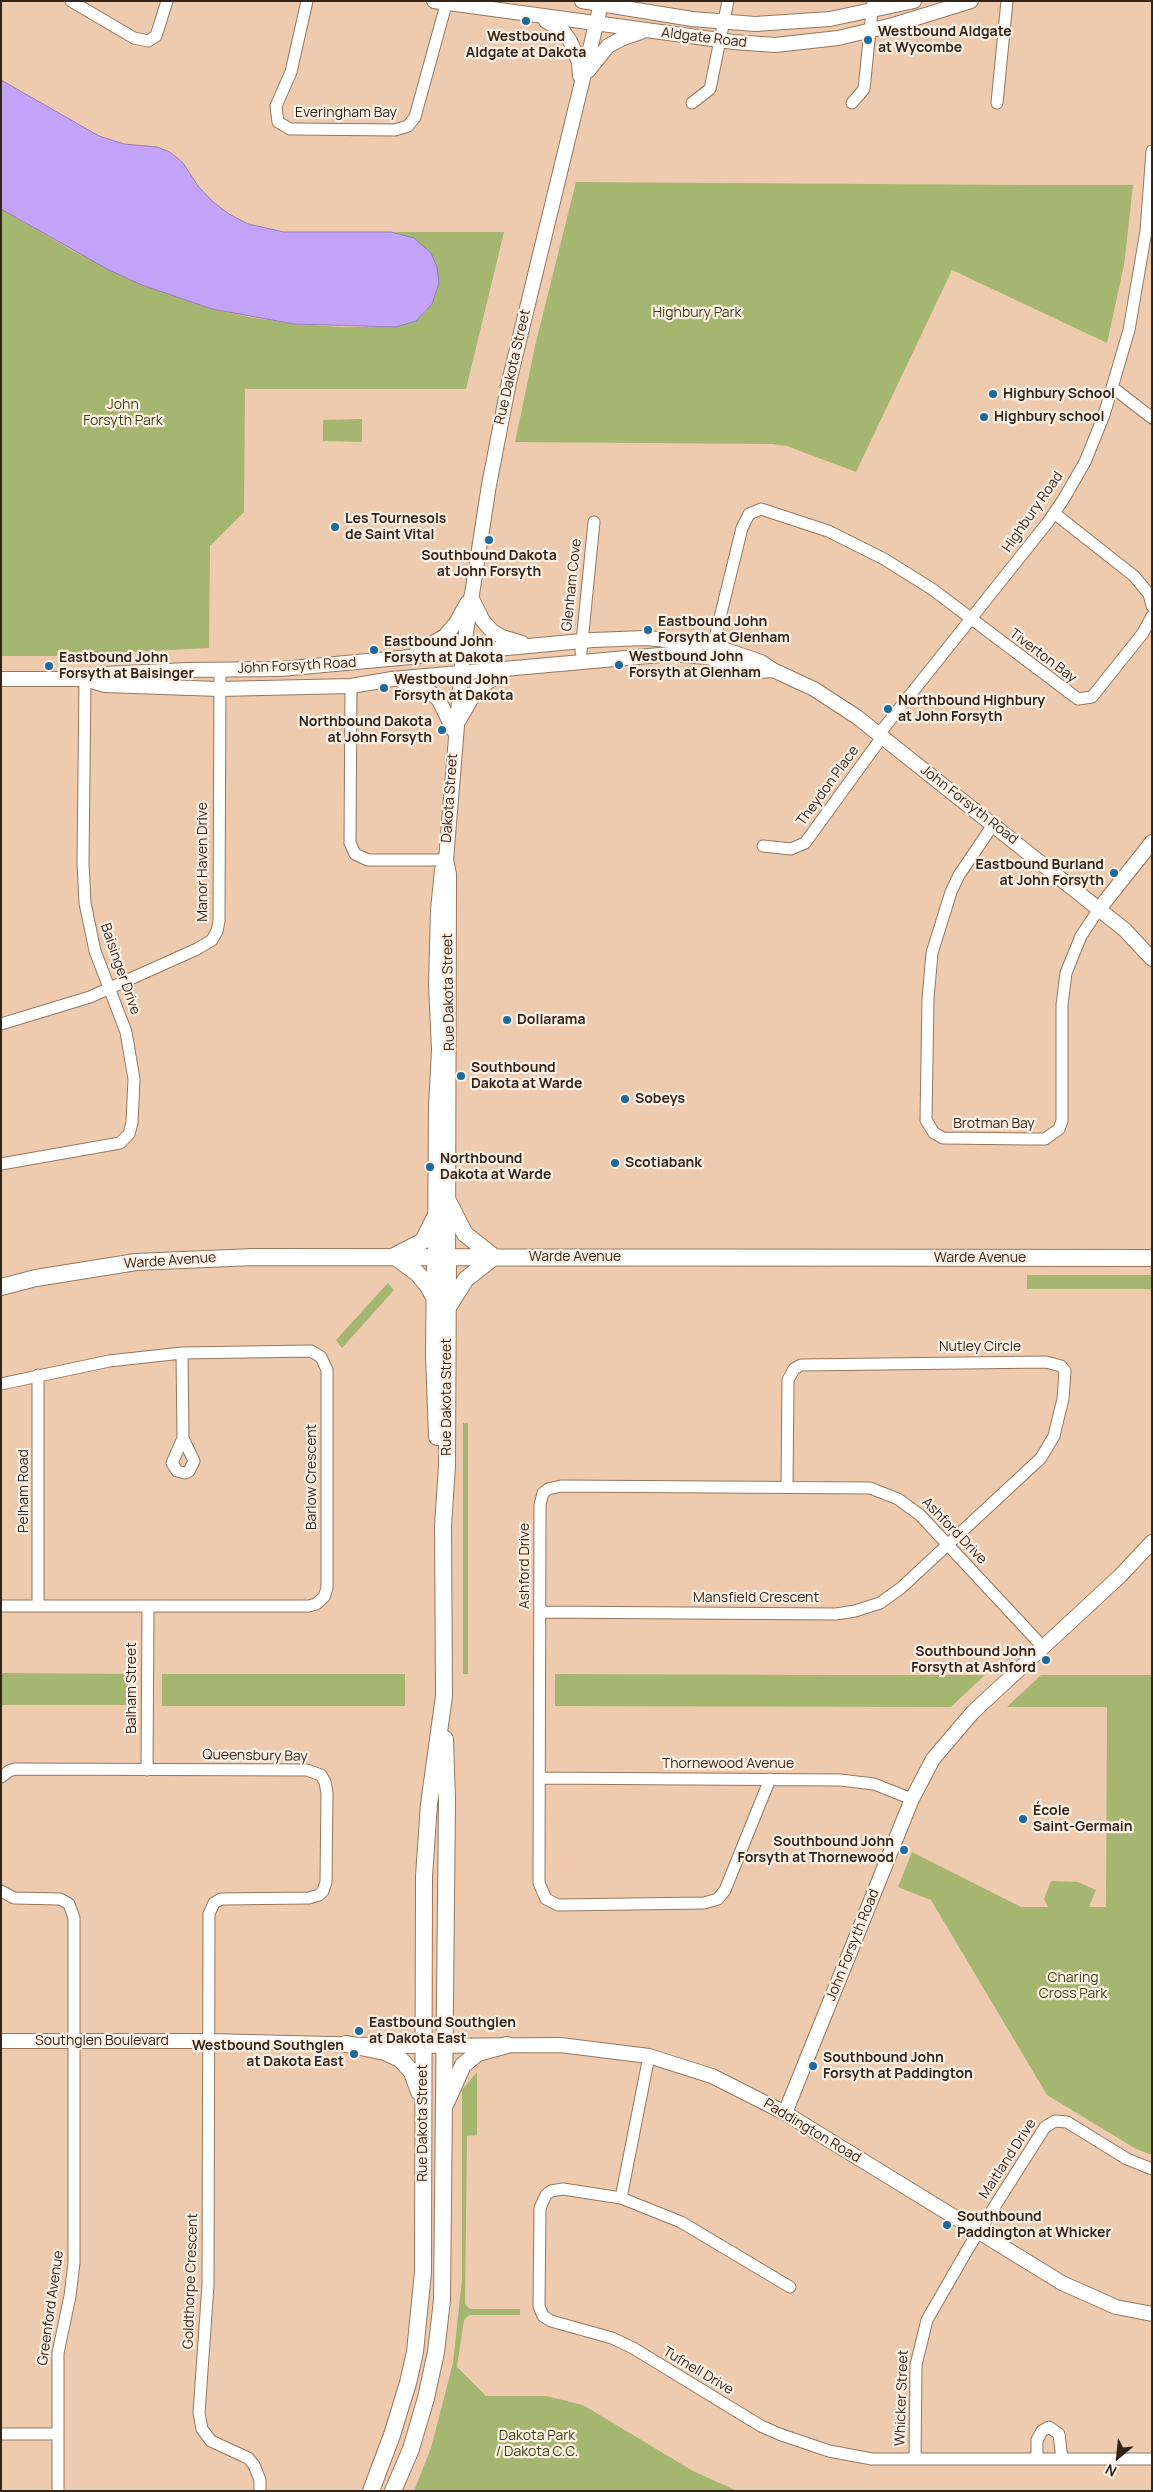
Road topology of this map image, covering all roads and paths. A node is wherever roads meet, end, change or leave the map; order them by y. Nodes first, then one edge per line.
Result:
1 (71, 1) edge
2 (167, 1) edge
3 (307, 1) edge
4 (582, 1) edge
5 (728, 1) edge
6 (914, 1) edge
7 (972, 1) edge
8 (1007, 1) edge
9 (442, 2) edge
10 (601, 4) junction
11 (871, 16) edge
12 (539, 17) junction
13 (596, 24) junction
14 (648, 31) junction
15 (723, 31) junction
16 (581, 83) junction
17 (692, 103) dead end
18 (852, 103) dead end
19 (997, 103) dead end
20 (1152, 151) edge
21 (1112, 387) junction
22 (1152, 418) edge
23 (1054, 513) junction
24 (594, 522) dead end
25 (471, 596) junction
26 (1152, 606) edge
27 (1152, 616) edge
28 (971, 620) junction
29 (533, 646) junction
30 (581, 646) junction
31 (463, 652) junction
32 (712, 652) junction
33 (407, 657) junction
34 (511, 668) junction
35 (220, 670) junction
36 (460, 673) junction
37 (1, 679) edge
38 (85, 679) junction
39 (392, 679) junction
40 (351, 686) junction
41 (220, 689) junction
42 (455, 735) junction
43 (881, 735) junction
44 (993, 825) junction
45 (1152, 842) edge
46 (763, 846) dead end
47 (446, 860) junction
48 (1099, 909) junction
49 (1152, 959) edge
50 (110, 988) junction
51 (1, 1024) edge
52 (1, 1164) edge
53 (447, 1199) junction
54 (436, 1215) junction
55 (394, 1256) junction
56 (442, 1256) junction
57 (494, 1257) junction
58 (1152, 1258) edge
59 (1, 1287) edge
60 (435, 1299) junction
61 (446, 1311) junction
62 (182, 1353) junction
63 (38, 1375) junction
64 (1, 1384) edge
65 (183, 1438) dead end
66 (787, 1487) junction
67 (444, 1509) junction
68 (1152, 1542) edge
69 (948, 1545) junction
70 (1, 1606) edge
71 (38, 1606) junction
72 (148, 1606) junction
73 (540, 1612) junction
74 (1043, 1647) junction
75 (442, 1719) junction
76 (147, 1770) junction
77 (1, 1777) edge
78 (540, 1778) junction
79 (770, 1779) junction
80 (912, 1799) junction
81 (1, 1891) edge
82 (74, 2040) junction
83 (1, 2041) edge
84 (209, 2041) junction
85 (346, 2044) junction
86 (507, 2045) junction
87 (423, 2046) junction
88 (443, 2046) junction
89 (649, 2056) junction
90 (423, 2105) junction
91 (784, 2113) junction
92 (442, 2114) junction
93 (1152, 2170) edge
94 (621, 2198) junction
95 (978, 2233) junction
96 (790, 2288) dead end
97 (1152, 2314) edge
98 (1, 2434) edge
99 (58, 2434) junction
100 (915, 2459) junction
101 (1037, 2459) junction
102 (1062, 2459) junction
103 (1152, 2459) edge
104 (58, 2491) edge
105 (260, 2491) edge
106 (371, 2491) edge
107 (393, 2491) edge

1 - 2 street
3 - 9 street, Everingham Bay
4 - 10 street, Aldgate Road
5 - 15 street
6 - 11 street, Aldgate Road
7 - 11 street, Aldgate Road
8 - 19 street
9 - 12 street, Aldgate Road
10 - 13 street, Rue Dakota Street
10 - 15 street, Aldgate Road
11 - 15 street, Aldgate Road
11 - 15 street, Aldgate Road
11 - 18 street
12 - 13 street, Aldgate Road
12 - 16 street
13 - 14 street, Aldgate Road
13 - 16 street, Rue Dakota Street
14 - 15 street, Aldgate Road
14 - 16 street
15 - 17 street
16 - 25 street, Rue Dakota Street
20 - 21 street, Highbury Road
21 - 22 street
21 - 23 street, Highbury Road
23 - 26 street
23 - 28 street, Highbury Road
24 - 30 street, Glenham Cove
25 - 29 street
25 - 31 street, Rue Dakota Street
25 - 33 street
27 - 28 street, Tiverton Bay
28 - 32 street
28 - 43 street, Highbury Road
29 - 30 street, John Forsyth Road
29 - 31 street, John Forsyth Road
30 - 32 street, John Forsyth Road
31 - 33 street, John Forsyth Road
31 - 36 street, Rue Dakota Street
32 - 34 street, John Forsyth Road
32 - 43 street, John Forsyth Road
33 - 35 street, John Forsyth Road
34 - 36 street, John Forsyth Road
34 - 42 street
35 - 38 street, John Forsyth Road
35 - 41 street, Manor Haven Drive
36 - 39 street, John Forsyth Road
36 - 42 street, Rue Dakota Street
37 - 38 street, John Forsyth Road
38 - 41 street, John Forsyth Road
38 - 50 street, Baisinger Drive
39 - 40 street, John Forsyth Road
39 - 42 street
40 - 41 street, John Forsyth Road
40 - 47 street, John Forsyth Road
41 - 50 street, Manor Haven Drive
42 - 47 street, Dakota Street
43 - 44 street, John Forsyth Road
43 - 46 street, Theydon Place
44 - 48 street, John Forsyth Road
44 - 48 street, Brotman Bay
45 - 48 street
47 - 53 street, Rue Dakota Street
47 - 54 street, Rue Dakota Street
48 - 49 street, John Forsyth Road
50 - 51 street, Manor Haven Drive
50 - 52 street, Baisinger Drive
53 - 56 street, Rue Dakota Street
53 - 57 main road
54 - 55 main road
54 - 56 street
55 - 56 main road, Warde Avenue
55 - 59 main road, Warde Avenue
55 - 60 main road
56 - 57 main road, Warde Avenue
56 - 60 main road, Rue Dakota Street
56 - 61 main road, Rue Dakota Street
57 - 58 main road, Warde Avenue
57 - 61 main road
60 - 67 main road, Rue Dakota Street
61 - 67 main road, Rue Dakota Street
62 - 63 street, Barlow Crescent
62 - 65 street
62 - 72 street, Barlow Crescent
63 - 64 street, Barlow Crescent
63 - 71 street, Pelham Road
66 - 69 street, Ashford Drive
66 - 69 street, Nutley Circle
66 - 73 street, Ashford Drive
67 - 75 main road, Rue Dakota Street
68 - 74 street, John Forsyth Road
69 - 73 street, Mansfield Crescent
69 - 74 street, Ashford Drive
70 - 71 street, Barlow Crescent
71 - 72 street, Barlow Crescent
72 - 76 street, Balham Street
73 - 78 street, Ashford Drive
74 - 80 street, John Forsyth Road
75 - 87 main road, Rue Dakota Street
75 - 88 main road, Rue Dakota Street
76 - 77 street, Queensbury Bay
76 - 84 street, Queensbury Bay
78 - 79 street, Thornewood Avenue
78 - 79 street, Ashford Drive
79 - 80 street, Thornewood Avenue
80 - 91 street, John Forsyth Road
81 - 82 street
82 - 83 street, Southglen Boulevard
82 - 84 street, Southglen Boulevard
82 - 99 street, Greenford Avenue
84 - 85 street, Southglen Boulevard
84 - 105 street, Goldthorpe Crescent
85 - 87 street, Southglen Boulevard
85 - 90 main road
86 - 88 street, Paddington Road
86 - 89 street, Paddington Road
86 - 92 main road
87 - 88 street, Southglen Boulevard
87 - 90 main road, Rue Dakota Street
88 - 92 main road, Rue Dakota Street
89 - 91 street, Paddington Road
89 - 94 street
90 - 106 main road, Rue Dakota Street
91 - 95 street, Paddington Road
92 - 107 main road, Rue Dakota Street
93 - 95 street, Maitland Drive
94 - 96 street, Tufnell Drive
94 - 100 street, Tufnell Drive
95 - 97 street, Paddington Road
95 - 100 street, Whicker Street
98 - 99 street
99 - 104 street, Greenford Avenue
100 - 101 street, Tufnell Drive
101 - 102 street, Tufnell Drive
101 - 102 street
102 - 103 street, Tufnell Drive

